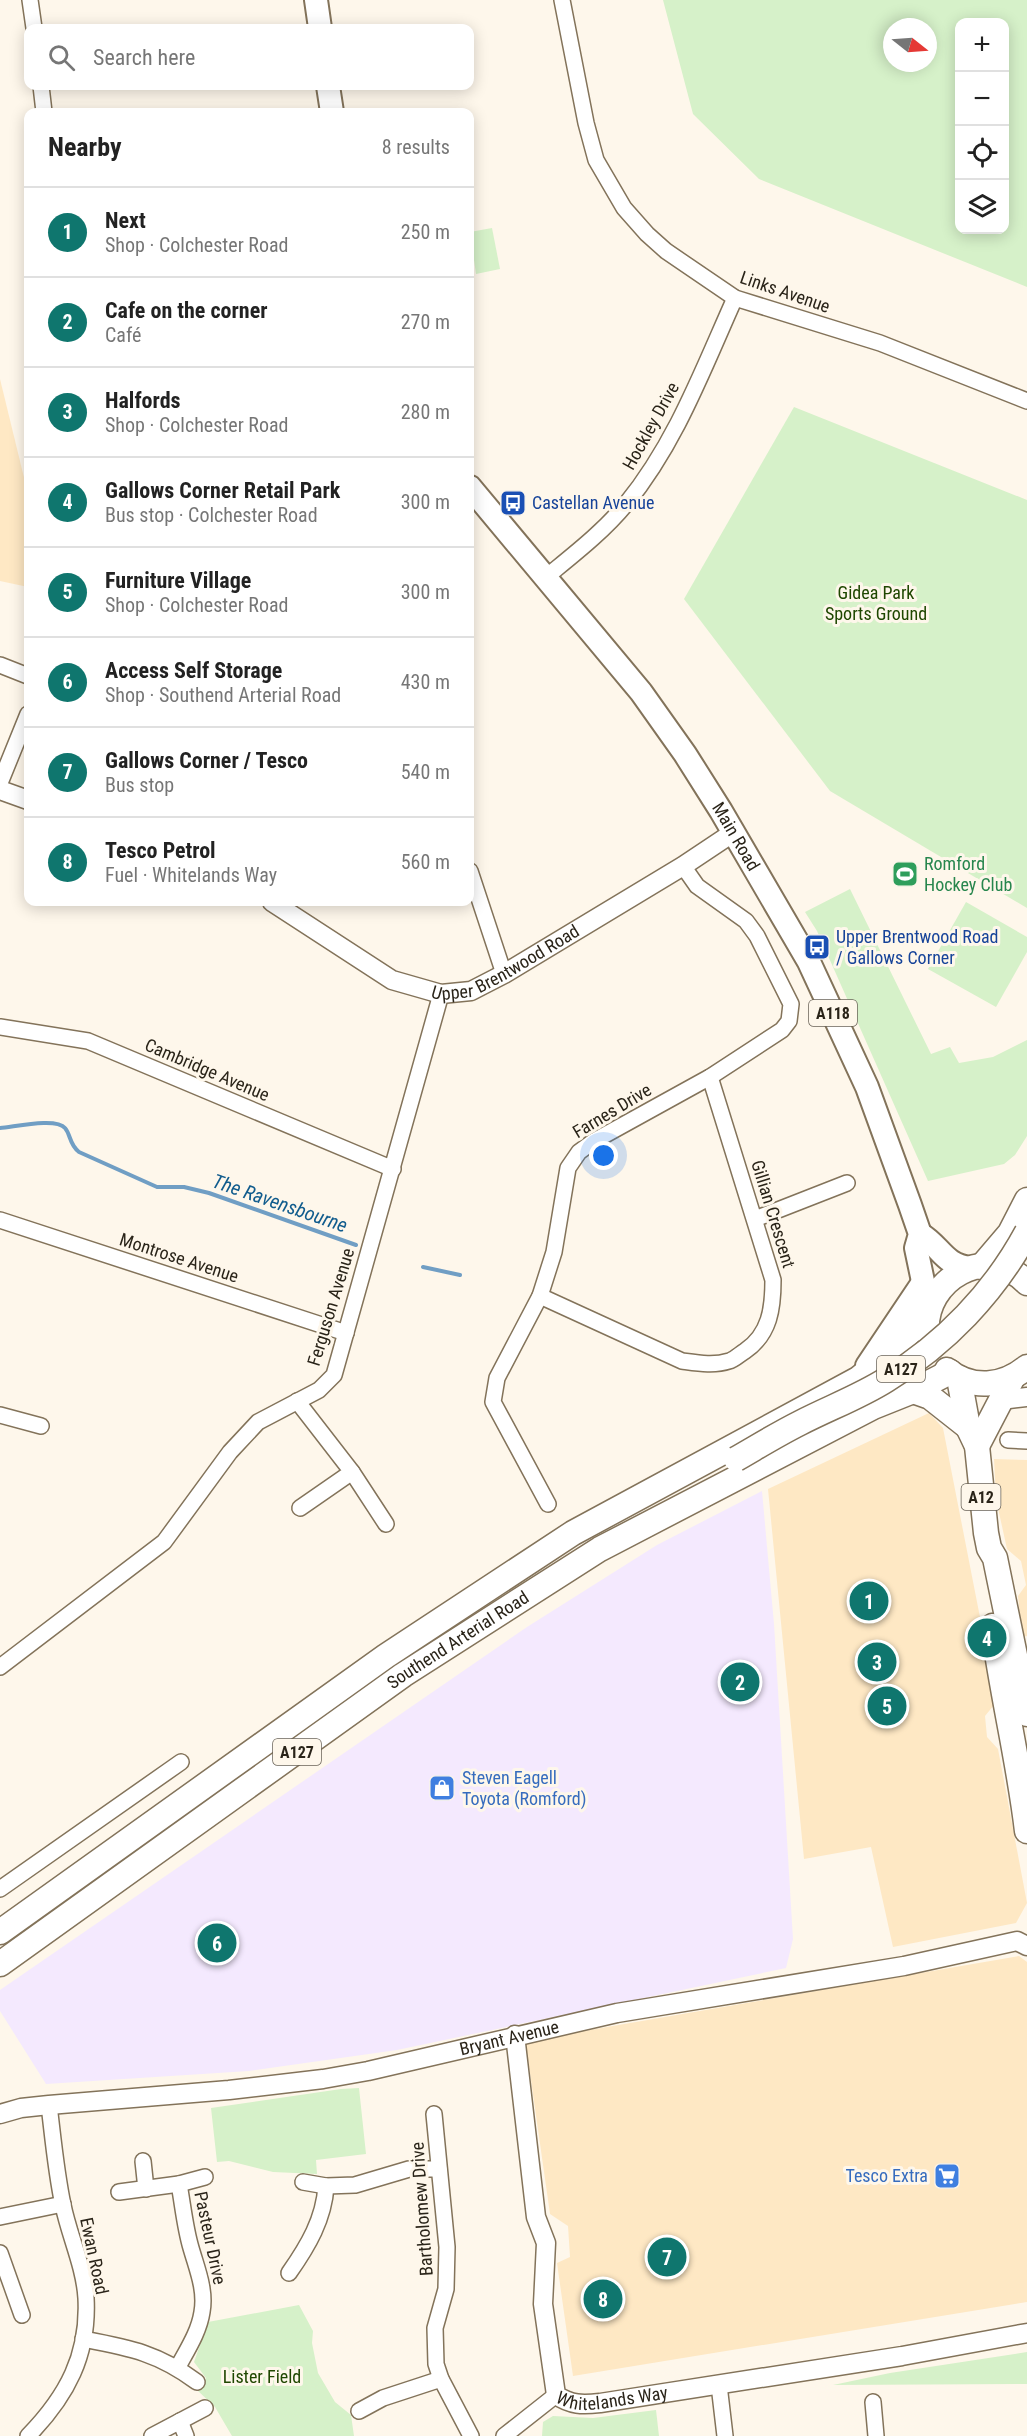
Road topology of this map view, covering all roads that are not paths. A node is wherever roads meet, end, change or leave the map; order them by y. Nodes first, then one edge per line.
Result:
1 (30, 0) edge
2 (316, 0) edge
3 (562, 0) edge
4 (33, 24) edge
5 (319, 24) edge
6 (41, 90) edge
7 (329, 90) edge
8 (44, 108) edge
9 (331, 108) edge
10 (735, 298) junction
11 (1027, 401) edge
12 (474, 497) edge
13 (545, 578) junction
14 (0, 665) edge
15 (24, 674) edge
16 (24, 724) edge
17 (0, 783) edge
18 (0, 790) edge
19 (24, 799) edge
20 (734, 832) junction
21 (682, 866) junction
22 (474, 883) edge
23 (278, 906) edge
24 (504, 974) junction
25 (441, 994) junction
26 (0, 1027) edge
27 (710, 1077) junction
28 (393, 1169) junction
29 (847, 1183) dead end
30 (1027, 1200) edge
31 (755, 1219) junction
32 (0, 1220) edge
33 (1027, 1232) edge
34 (920, 1234) junction
35 (976, 1267) junction
36 (1027, 1283) edge
37 (921, 1284) junction
38 (540, 1296) junction
39 (927, 1313) junction
40 (346, 1333) junction
41 (1021, 1374) edge
42 (955, 1375) junction
43 (844, 1387) junction
44 (913, 1391) junction
45 (1027, 1397) edge
46 (1001, 1400) junction
47 (297, 1401) junction
48 (0, 1415) edge
49 (41, 1426) dead end
50 (973, 1436) junction
51 (1008, 1440) dead end
52 (1027, 1441) edge
53 (736, 1459) junction
54 (352, 1472) junction
55 (548, 1504) dead end
56 (300, 1508) dead end
57 (386, 1524) dead end
58 (573, 1533) junction
59 (989, 1548) junction
60 (600, 1550) junction
61 (0, 1667) edge
62 (1027, 1714) edge
63 (182, 1762) dead end
64 (1027, 1831) edge
65 (0, 1889) edge
66 (0, 1932) edge
67 (1024, 1938) edge
68 (0, 1964) edge
69 (514, 2035) junction
70 (49, 2105) junction
71 (0, 2114) edge
72 (434, 2114) dead end
73 (143, 2161) dead end
74 (439, 2169) junction
75 (205, 2177) dead end
76 (303, 2182) dead end
77 (179, 2184) junction
78 (326, 2186) junction
79 (146, 2188) junction
80 (120, 2192) dead end
81 (63, 2204) junction
82 (0, 2217) edge
83 (0, 2253) edge
84 (289, 2273) dead end
85 (22, 2315) dead end
86 (1027, 2333) edge
87 (83, 2339) junction
88 (178, 2367) junction
89 (441, 2379) junction
90 (198, 2382) dead end
91 (719, 2385) junction
92 (556, 2395) junction
93 (873, 2402) dead end
94 (205, 2408) dead end
95 (359, 2411) dead end
96 (180, 2421) junction
97 (37, 2433) edge
98 (152, 2436) edge
99 (186, 2436) edge
100 (471, 2436) edge
101 (504, 2436) edge
102 (725, 2436) edge
103 (876, 2436) edge

1 - 4 street
2 - 5 main road
3 - 10 street, Links Avenue
6 - 8 street
7 - 9 main road
10 - 11 street, Links Avenue
10 - 13 street, Hockley Drive
12 - 13 main road, Main Road / A118
13 - 20 main road, Main Road / A118
14 - 15 street
16 - 17 street
18 - 19 street
20 - 21 street, Upper Brentwood Road
20 - 34 main road, Main Road / A118
21 - 24 street, Upper Brentwood Road
21 - 27 street, Farnes Drive
22 - 24 street
23 - 25 street, Upper Brentwood Road
24 - 25 street, Upper Brentwood Road
25 - 28 street, Ferguson Avenue
26 - 28 street, Cambridge Avenue
27 - 31 street, Gillian Crescent
27 - 38 street, Farnes Drive
28 - 40 street, Ferguson Avenue
29 - 31 street
30 - 35 highway, Southend Arterial Road
31 - 38 street, Gillian Crescent
32 - 40 street, Montrose Avenue
33 - 53 highway, A127, bridge
34 - 35 main road, Main Road / A118
34 - 37 main road, Main Road / A118
35 - 36 highway
35 - 39 highway, Southend Arterial Road
37 - 39 main road, Main Road / A118
37 - 43 main road
38 - 55 street, Farnes Drive
39 - 42 highway
39 - 43 highway, Southend Arterial Road / A127
40 - 47 street, Ferguson Avenue
41 - 42 highway
41 - 46 highway
42 - 44 highway, Southend Arterial Road / A127
42 - 50 highway, A12
43 - 58 highway, Southend Arterial Road / A127
44 - 50 highway
44 - 60 highway, Southend Arterial Road / A127
45 - 46 street
46 - 50 highway
47 - 54 street
47 - 61 street, Ferguson Avenue
48 - 49 street
50 - 59 highway, A12
51 - 52 street
53 - 58 highway, A127
53 - 60 highway, A127
54 - 56 street
54 - 57 street
58 - 66 highway, Southend Arterial Road / A127
59 - 62 highway, A12
59 - 64 highway, A12
60 - 68 highway, Southend Arterial Road / A127
63 - 65 street
67 - 69 street, Bryant Avenue
69 - 70 street, Bryant Avenue
69 - 92 street, Whitelands Way
70 - 71 street, Bryant Avenue
70 - 81 street, Ewan Road
72 - 74 street, Bartholomew Drive
73 - 79 street
74 - 78 street
74 - 89 street, Bartholomew Drive
75 - 77 street
76 - 78 street
77 - 79 street
77 - 88 street, Pasteur Drive
78 - 84 street
79 - 80 street
81 - 82 street
81 - 87 street, Ewan Road
83 - 85 street
86 - 91 street, Whitelands Way
87 - 88 street
87 - 97 street, Ewan Road
88 - 90 street
89 - 95 street
89 - 100 street, Bartholomew Drive
91 - 92 street, Whitelands Way
91 - 102 street
92 - 101 street
93 - 103 street
94 - 96 street
96 - 98 street
96 - 99 street

